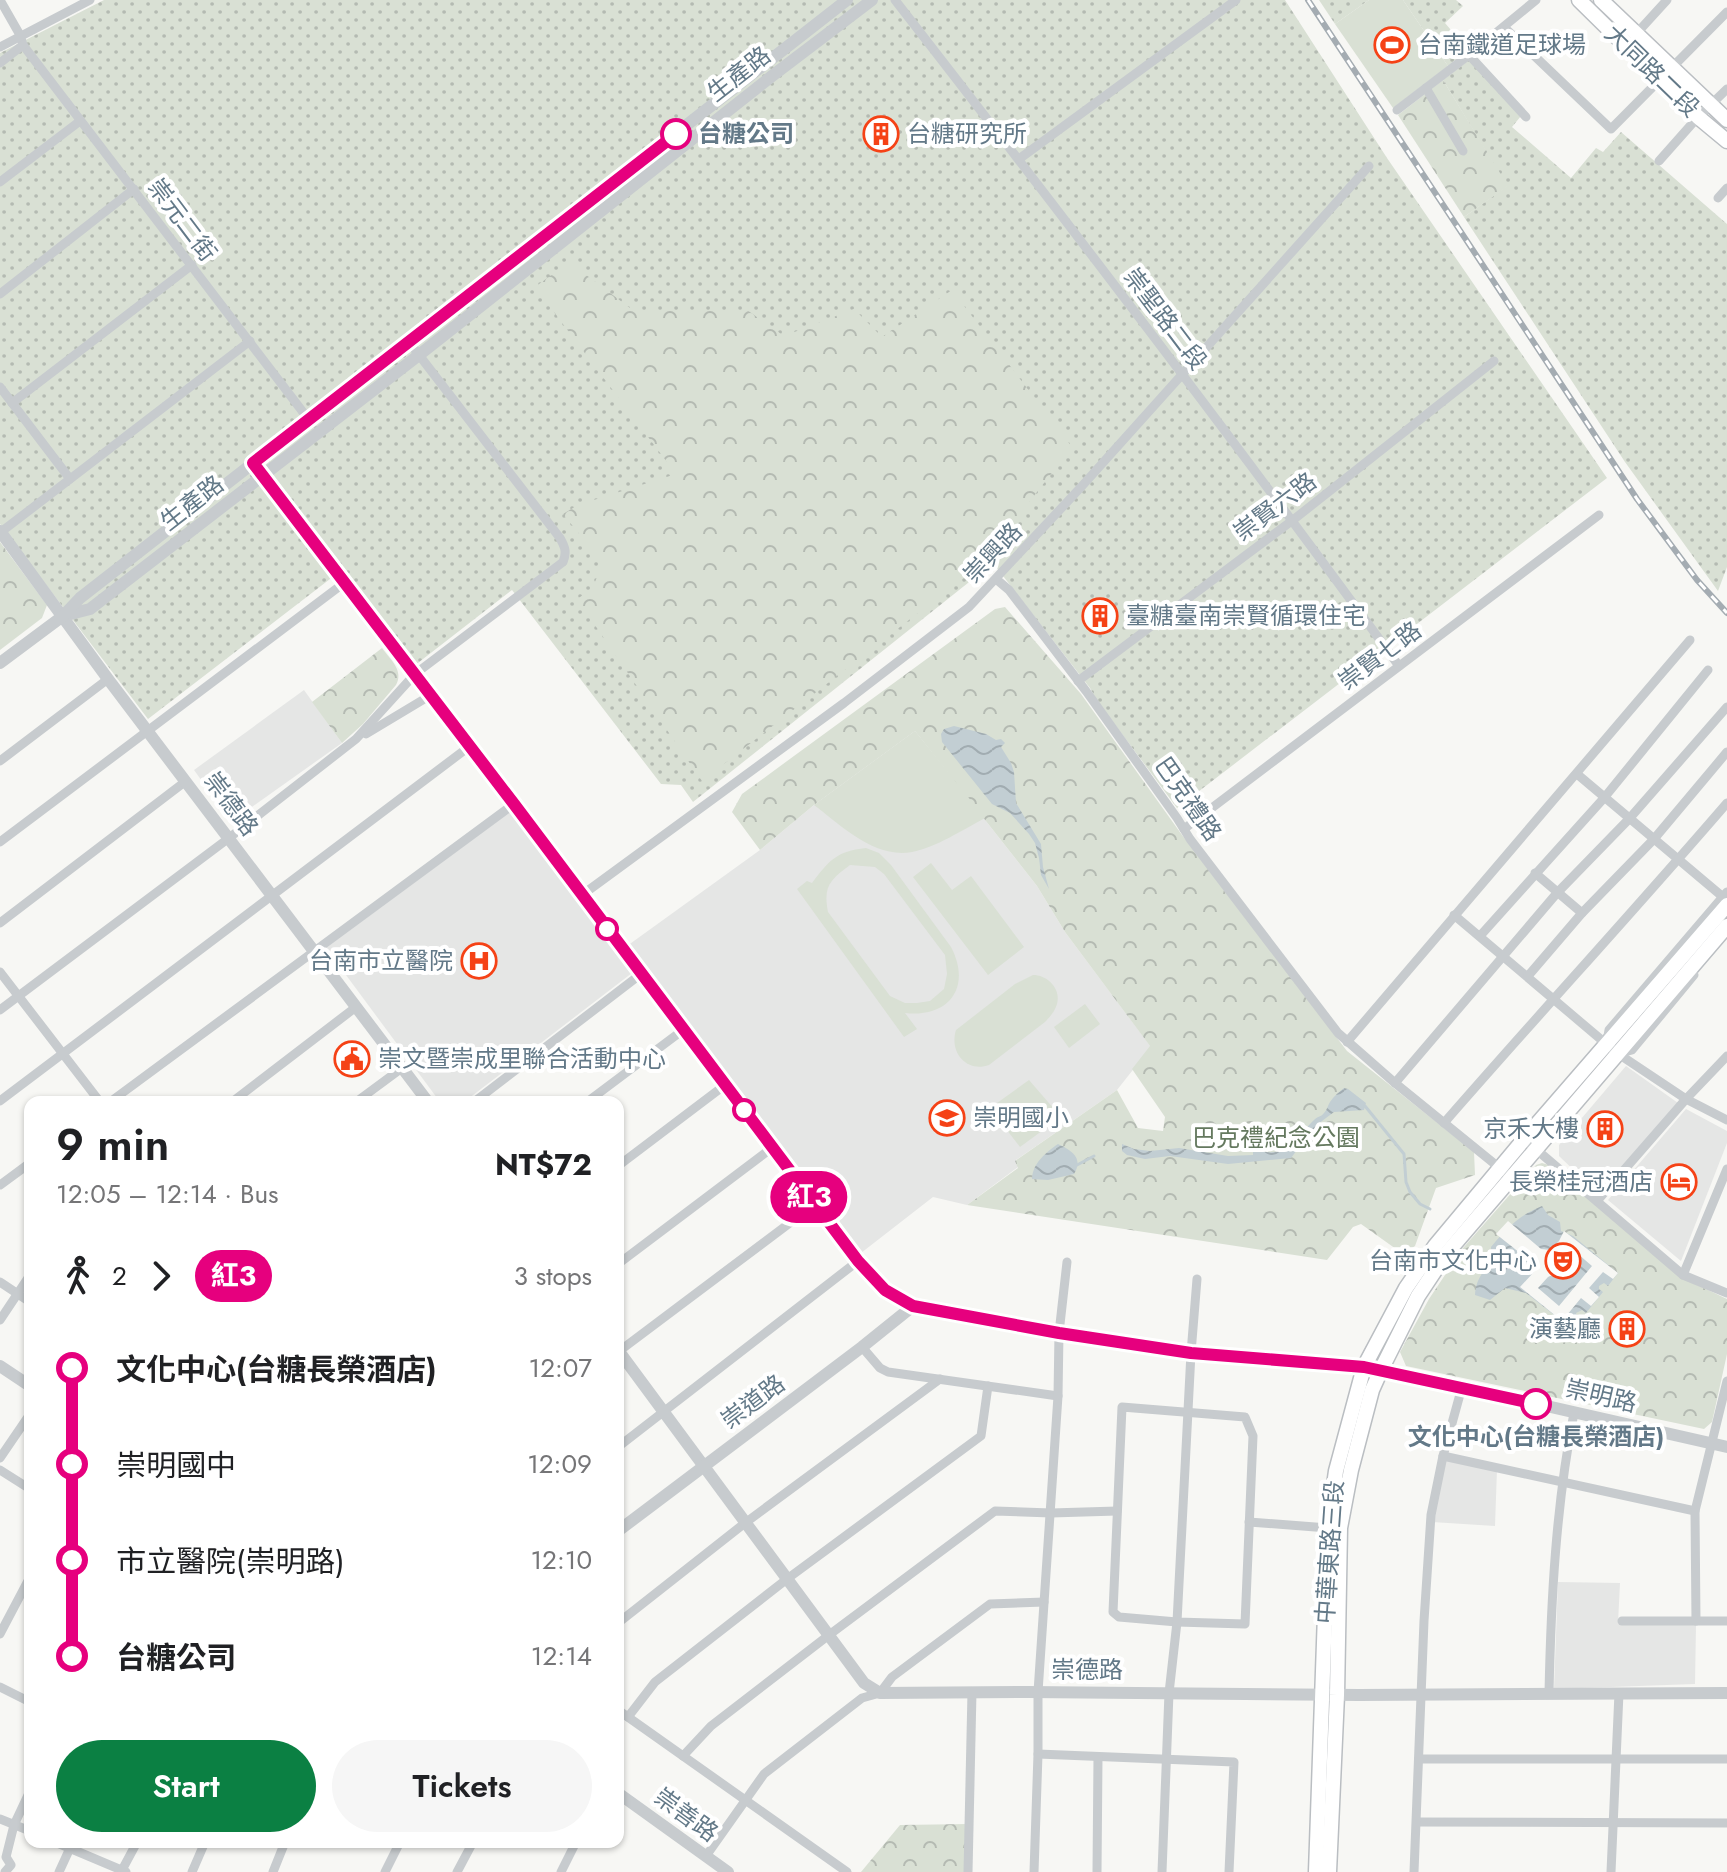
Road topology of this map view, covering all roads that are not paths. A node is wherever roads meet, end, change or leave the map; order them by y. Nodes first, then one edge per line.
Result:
1 (0, 0) edge
2 (90, 0) edge
3 (847, 0) edge
4 (872, 0) edge
5 (895, 0) edge
6 (1236, 0) edge
7 (1536, 0) edge
8 (1579, 0) edge
9 (1601, 0) edge
10 (1667, 0) edge
11 (1727, 12) edge
12 (1504, 27) junction
13 (1636, 34) junction
14 (22, 40) junction
15 (0, 47) edge
16 (1469, 55) junction
17 (0, 63) edge
18 (1671, 67) junction
19 (1660, 79) junction
20 (1426, 88) junction
21 (1727, 89) edge
22 (1710, 106) junction
23 (1397, 110) dead end
24 (1526, 117) dead end
25 (1698, 117) junction
26 (1727, 120) edge
27 (80, 121) junction
28 (1727, 141) edge
29 (1463, 151) dead end
30 (1019, 159) junction
31 (1659, 161) dead end
32 (1369, 166) dead end
33 (0, 182) edge
34 (1727, 188) edge
35 (134, 189) junction
36 (1718, 198) dead end
37 (192, 265) junction
38 (0, 294) edge
39 (250, 341) junction
40 (409, 342) junction
41 (419, 355) junction
42 (1494, 361) dead end
43 (1182, 374) junction
44 (0, 387) edge
45 (12, 403) junction
46 (309, 420) junction
47 (253, 463) junction
48 (263, 477) junction
49 (70, 479) junction
50 (1599, 515) dead end
51 (1293, 520) junction
52 (0, 531) edge
53 (996, 579) junction
54 (344, 583) junction
55 (63, 616) junction
56 (1690, 640) dead end
57 (0, 663) edge
58 (1399, 666) junction
59 (1708, 670) dead end
60 (415, 674) junction
61 (108, 679) junction
62 (1078, 681) junction
63 (431, 695) junction
64 (1727, 707) edge
65 (147, 730) junction
66 (356, 739) junction
67 (470, 746) junction
68 (1727, 752) edge
69 (0, 761) edge
70 (1577, 774) junction
71 (186, 781) junction
72 (1604, 798) junction
73 (1727, 803) edge
74 (514, 804) junction
75 (1629, 819) junction
76 (1184, 829) junction
77 (229, 838) junction
78 (1654, 839) junction
79 (0, 842) edge
80 (1678, 859) junction
81 (1535, 873) junction
82 (1557, 893) junction
83 (582, 895) junction
84 (272, 896) junction
85 (1726, 898) edge
86 (1582, 913) junction
87 (1454, 915) junction
88 (0, 923) edge
89 (1727, 926) edge
90 (1480, 936) junction
91 (1727, 936) edge
92 (314, 952) junction
93 (1503, 956) junction
94 (0, 972) edge
95 (641, 974) junction
96 (1528, 976) junction
97 (19, 996) junction
98 (1552, 998) junction
99 (1653, 1001) junction
100 (356, 1007) junction
101 (0, 1010) edge
102 (683, 1030) junction
103 (1347, 1042) junction
104 (1612, 1049) junction
105 (63, 1054) junction
106 (1727, 1056) edge
107 (402, 1068) junction
108 (1395, 1083) junction
109 (725, 1085) junction
110 (95, 1096) edge
111 (118, 1096) edge
112 (240, 1096) edge
113 (364, 1096) edge
114 (423, 1096) edge
115 (482, 1096) edge
116 (595, 1096) edge
117 (1686, 1099) junction
118 (0, 1101) edge
119 (1727, 1120) edge
120 (1444, 1123) junction
121 (1524, 1139) junction
122 (773, 1147) junction
123 (1536, 1150) junction
124 (624, 1161) edge
125 (24, 1167) edge
126 (1727, 1169) edge
127 (1506, 1173) junction
128 (0, 1185) edge
129 (1597, 1201) junction
130 (815, 1204) junction
131 (624, 1259) edge
132 (858, 1261) junction
133 (1067, 1262) dead end
134 (1683, 1275) junction
135 (1197, 1279) dead end
136 (0, 1282) edge
137 (24, 1284) edge
138 (18, 1293) junction
139 (1727, 1293) edge
140 (24, 1298) edge
141 (913, 1306) junction
142 (0, 1320) edge
143 (1059, 1333) junction
144 (624, 1347) edge
145 (862, 1347) junction
146 (1191, 1353) junction
147 (624, 1359) edge
148 (0, 1366) edge
149 (1364, 1367) junction
150 (1381, 1370) junction
151 (940, 1379) junction
152 (1727, 1381) edge
153 (24, 1382) edge
154 (988, 1386) junction
155 (1462, 1387) junction
156 (1058, 1396) junction
157 (663, 1412) junction
158 (1189, 1412) junction
159 (1574, 1413) junction
160 (1723, 1417) edge
161 (24, 1423) edge
162 (624, 1442) edge
163 (1711, 1444) junction
164 (1727, 1447) edge
165 (1443, 1456) junction
166 (0, 1458) edge
167 (703, 1468) junction
168 (0, 1470) edge
169 (1562, 1482) junction
170 (24, 1485) edge
171 (1117, 1511) junction
172 (1695, 1511) junction
173 (1051, 1513) junction
174 (1249, 1522) junction
175 (745, 1523) junction
176 (624, 1527) edge
177 (1328, 1528) junction
178 (787, 1579) junction
179 (24, 1588) edge
180 (1044, 1602) junction
181 (624, 1618) edge
182 (1622, 1621) dead end
183 (1696, 1621) junction
184 (1727, 1621) edge
185 (1177, 1622) junction
186 (0, 1634) edge
187 (829, 1635) junction
188 (0, 1687) edge
189 (972, 1692) junction
190 (1038, 1692) junction
191 (880, 1693) junction
192 (1169, 1693) junction
193 (1549, 1693) junction
194 (1619, 1693) junction
195 (1727, 1693) edge
196 (1330, 1694) junction
197 (1421, 1694) junction
198 (24, 1699) edge
199 (624, 1714) edge
200 (628, 1717) junction
201 (1038, 1754) junction
202 (683, 1756) junction
203 (1098, 1757) junction
204 (1616, 1758) junction
205 (1419, 1759) junction
206 (1727, 1759) edge
207 (1167, 1761) junction
208 (624, 1797) edge
209 (24, 1799) edge
210 (746, 1799) junction
211 (1417, 1822) junction
212 (1613, 1823) junction
213 (1727, 1823) edge
214 (6, 1824) edge
215 (70, 1848) joint
216 (134, 1848) edge
217 (202, 1848) edge
218 (283, 1848) edge
219 (397, 1848) edge
220 (470, 1848) edge
221 (573, 1848) edge
222 (706, 1856) junction
223 (124, 1871) edge
224 (5, 1872) edge
225 (59, 1872) edge
226 (192, 1872) edge
227 (273, 1872) edge
228 (385, 1872) edge
229 (457, 1872) edge
230 (561, 1872) edge
231 (728, 1872) edge
232 (847, 1872) edge
233 (968, 1872) edge
234 (1034, 1872) edge
235 (1097, 1872) edge
236 (1162, 1872) edge
237 (1229, 1872) edge
238 (1316, 1872) edge
239 (1329, 1872) edge
240 (1414, 1872) edge
241 (1611, 1872) edge

1 - 14 street, 崇元二街
2 - 14 street
3 - 40 street, 生產路
4 - 41 street, 生產路
5 - 30 street, 崇聖路二段
6 - 30 street
7 - 12 street
8 - 19 main road, 大同路二段
9 - 13 main road, 大同路二段
10 - 13 street
11 - 18 street
12 - 16 street
12 - 19 street
13 - 18 main road, 大同路二段
14 - 15 street
14 - 17 street
14 - 27 street, 崇元二街
16 - 20 street
16 - 24 street
18 - 19 street
18 - 22 main road, 大同路二段
19 - 25 main road, 大同路二段
20 - 23 street
20 - 29 street
21 - 22 street
22 - 25 street
22 - 26 main road, 大同路二段
25 - 28 main road, 大同路二段
25 - 31 street
27 - 33 street
27 - 35 street, 崇元二街
30 - 43 street, 崇聖路二段
32 - 43 street, 崇興路
34 - 36 street
35 - 37 street, 崇元二街
35 - 38 street
37 - 39 street, 崇元二街
37 - 45 street
39 - 46 street, 崇元二街
39 - 49 street
40 - 41 street
40 - 46 street, 生產路
41 - 48 street, 生產路
41 - 60 street
42 - 51 street, 崇賢六路
43 - 51 street, 崇聖路二段
43 - 53 street, 崇興路
44 - 45 street
45 - 49 street
46 - 47 street, 生產路
47 - 48 street, 崇明路
47 - 55 street, 生產路
48 - 54 street, 崇明路
48 - 55 street, 生產路
49 - 52 street
50 - 58 street, 崇賢七路
51 - 58 street, 崇聖路二段
51 - 62 street, 崇賢六路
52 - 55 street, 崇德路
53 - 62 street, 巴克禮路
53 - 83 street, 崇興路
54 - 60 street, 崇明路
54 - 65 street
55 - 57 street, 生產路
55 - 61 street, 崇德路
56 - 70 street
58 - 76 street, 崇賢七路
59 - 72 street
60 - 63 street, 崇明路
60 - 66 street
61 - 65 street, 崇德路
61 - 69 street
62 - 76 street, 巴克禮路
63 - 66 street
63 - 67 street, 崇明路
64 - 75 street
65 - 71 street, 崇德路
65 - 79 street
66 - 77 street
67 - 74 street, 崇明路
67 - 84 street
68 - 78 street
70 - 72 street
70 - 87 street
71 - 77 street, 崇德路
71 - 88 street
72 - 75 street
72 - 81 street
73 - 80 street
74 - 83 street, 崇明路
74 - 92 street
75 - 78 street
75 - 82 street
76 - 103 street, 巴克禮路
77 - 84 street, 崇德路
77 - 97 street
78 - 80 street
78 - 86 street
80 - 85 street
80 - 98 street
81 - 82 street
81 - 90 street
82 - 86 street
82 - 93 street
83 - 95 street, 崇明路
84 - 92 street, 崇德路
84 - 105 street
85 - 99 main road
85 - 104 street
86 - 96 street
87 - 90 street
87 - 103 street
89 - 99 main road
90 - 93 street
91 - 104 street
92 - 100 street, 崇德路
92 - 111 street
93 - 96 street
93 - 108 street
94 - 97 street
95 - 102 street, 崇明路
95 - 115 street
96 - 98 street
97 - 101 street
97 - 105 street
98 - 104 street
98 - 120 street
99 - 104 main road, 中華東路三段
100 - 107 street, 崇德路
100 - 112 street
102 - 109 street, 崇明路
102 - 116 street
103 - 108 street, 巴克禮路
104 - 117 street
104 - 121 main road, 中華東路三段
104 - 123 main road, 中華東路三段
105 - 110 street
105 - 118 street
106 - 117 street
107 - 113 street
107 - 114 street, 崇德路
108 - 120 street, 巴克禮路
109 - 122 street, 崇明路
109 - 124 street
117 - 119 street
117 - 129 street
120 - 127 street, 巴克禮路
121 - 123 street
121 - 127 main road, 中華東路三段
122 - 130 street, 崇明路
122 - 131 street
123 - 127 main road, 中華東路三段
123 - 129 street
125 - 128 street
126 - 134 street
127 - 149 main road, 中華東路三段
127 - 150 main road, 中華東路三段
129 - 134 street
130 - 132 street, 崇明路
130 - 144 street
132 - 141 street, 崇明路
132 - 157 street
133 - 143 street
134 - 139 street
135 - 146 street
136 - 138 street
137 - 138 street
138 - 140 street
138 - 142 street
141 - 143 street, 崇明路
141 - 145 street, 崇道路
143 - 146 street, 崇明路
143 - 156 street
145 - 151 street
145 - 167 street, 崇道路
146 - 149 street, 崇明路
146 - 158 street
147 - 157 street
148 - 153 street
149 - 150 street, 崇明路
149 - 177 main road, 中華東路三段
150 - 155 street, 崇明路
150 - 196 main road, 中華東路三段
151 - 154 street
151 - 175 street
152 - 160 street
154 - 156 street
154 - 178 street
155 - 159 street, 崇明路
155 - 165 street
156 - 173 street
157 - 162 street
157 - 167 street
158 - 171 street
158 - 174 street
158 - 185 street
159 - 163 street, 崇明路
159 - 169 street
160 - 163 street
161 - 166 street
163 - 164 street, 崇明路
163 - 172 street
165 - 169 street
165 - 197 street
167 - 175 street
167 - 176 street, 崇道路
168 - 170 street
169 - 172 street
169 - 193 street
171 - 173 street
171 - 185 street
172 - 183 street
173 - 180 street
173 - 187 street
174 - 177 street
174 - 185 street
175 - 178 street
175 - 181 street
177 - 196 main road, 中華東路三段
178 - 187 street
178 - 200 street
179 - 186 street
180 - 190 street
180 - 191 street
182 - 183 street
183 - 184 street
185 - 192 street
187 - 191 street
187 - 202 street
188 - 198 street
189 - 190 street, 崇德路
189 - 191 street, 崇德路
189 - 233 street
190 - 192 street, 崇德路
190 - 201 street
191 - 210 street
192 - 196 street, 崇德路
192 - 207 street
193 - 194 street, 崇德路
193 - 197 street, 崇德路
194 - 195 street, 崇德路
194 - 204 street
196 - 197 street, 崇德路
196 - 238 main road, 中華東路三段
196 - 239 main road, 中華東路三段
197 - 205 street
199 - 200 street
200 - 202 street
201 - 203 street
201 - 234 street
202 - 210 street
203 - 207 street
203 - 235 street
204 - 205 street
204 - 206 street
204 - 212 street
205 - 211 street
207 - 236 street
207 - 237 street
208 - 222 street, 崇善路
209 - 214 street
210 - 222 street
210 - 232 street
211 - 212 street
211 - 240 street
212 - 213 street
212 - 241 street
214 - 224 street
215 - 223 street
215 - 225 street
216 - 223 street
217 - 226 street
218 - 227 street
219 - 228 street
220 - 229 street
221 - 230 street
222 - 231 street, 崇善路

